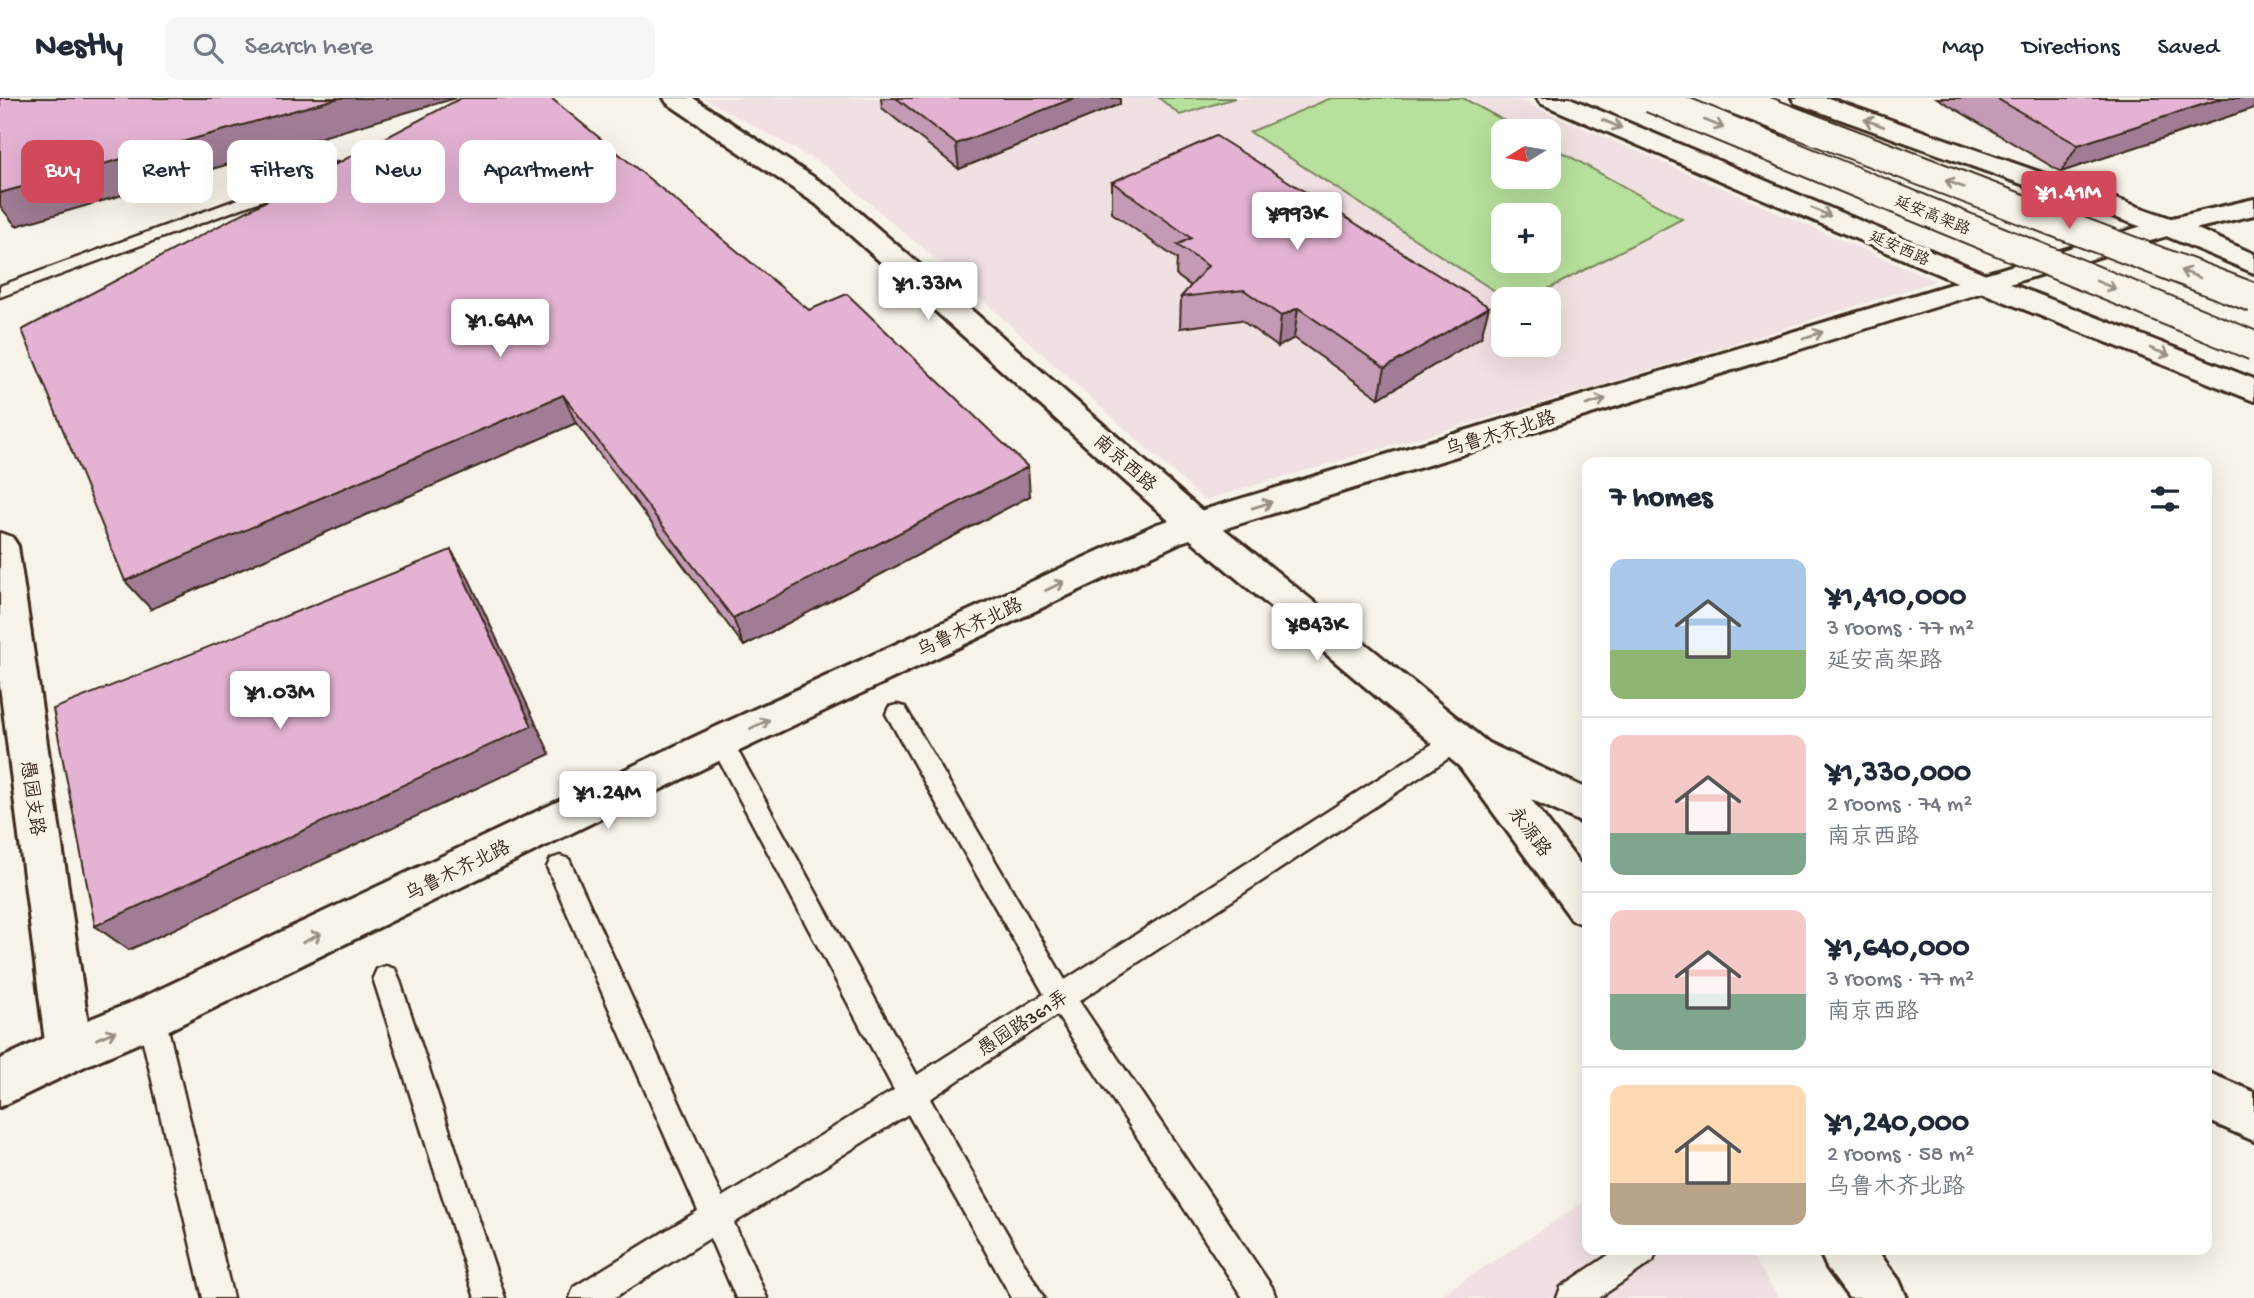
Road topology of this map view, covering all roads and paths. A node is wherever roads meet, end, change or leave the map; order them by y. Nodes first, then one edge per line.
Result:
1 (676, 98) edge
2 (1549, 98) edge
3 (1651, 98) edge
4 (1731, 98) edge
5 (1804, 98) edge
6 (347, 164) edge
7 (2254, 207) edge
8 (2169, 227) junction
9 (2254, 264) edge
10 (1983, 283) junction
11 (0, 292) edge
12 (2254, 298) edge
13 (2254, 346) edge
14 (2254, 391) edge
15 (1196, 525) junction
16 (0, 546) edge
17 (897, 714) dead end
18 (721, 742) junction
19 (1465, 748) junction
20 (1582, 806) edge
21 (560, 867) dead end
22 (1582, 900) edge
23 (386, 978) dead end
24 (1060, 998) junction
25 (151, 1016) junction
26 (69, 1050) junction
27 (0, 1084) edge
28 (912, 1094) junction
29 (2212, 1097) edge
30 (2254, 1117) edge
31 (717, 1217) junction
32 (1635, 1255) edge
33 (1849, 1255) edge
34 (218, 1298) edge
35 (490, 1298) edge
36 (585, 1298) edge
37 (752, 1298) edge
38 (1029, 1298) edge
39 (1261, 1298) edge
40 (1573, 1298) edge
41 (1881, 1298) edge

1 - 15 main road, 南京西路
2 -> 10 main road, 延安西路
3 -> 13 main road, 延安高架路, bridge
12 -> 4 main road, 延安高架路, bridge
8 -> 5 main road
6 - 11 lane
7 - 8 main road
8 - 9 main road
8 - 10 main road, 乌鲁木齐北路
10 -> 14 main road, 延安西路
15 -> 10 main road, 乌鲁木齐北路
18 -> 15 main road, 乌鲁木齐北路
15 - 19 main road, 南京西路
16 - 26 main road, 愚园支路
17 - 24 lane
25 -> 18 main road, 乌鲁木齐北路
18 - 28 lane
19 - 20 main road, 南京西路
19 - 22 main road, 永源路
19 - 24 lane, 愚园路361弄
21 - 31 lane
23 - 35 lane
24 - 28 lane, 愚园路361弄
24 - 39 lane
26 -> 25 main road, 乌鲁木齐北路
25 - 34 lane
26 - 27 main road, 乌鲁木齐北路
28 - 31 lane, 愚园路361弄
28 - 38 lane
29 - 30 main road
31 - 36 lane, 愚园路361弄
31 - 37 lane
32 - 40 lane
33 - 41 main road

